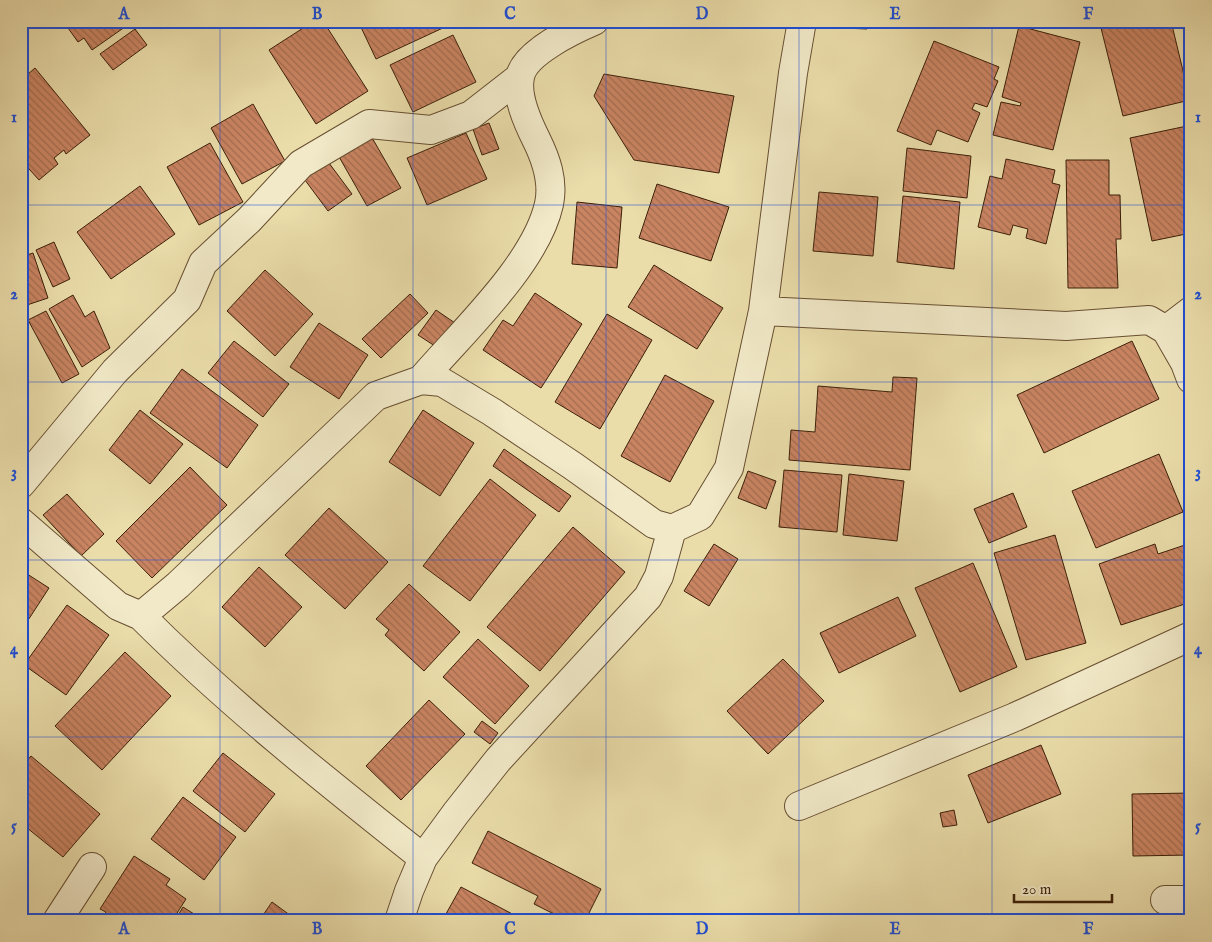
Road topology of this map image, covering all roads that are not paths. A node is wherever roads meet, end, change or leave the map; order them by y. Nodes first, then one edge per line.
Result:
1 (594, 21) edge
2 (802, 21) edge
3 (520, 77) junction
4 (763, 311) junction
5 (1191, 311) edge
6 (1166, 330) junction
7 (421, 380) junction
8 (1191, 380) edge
9 (21, 484) edge
10 (21, 522) edge
11 (672, 529) junction
12 (140, 616) junction
13 (1191, 636) edge
14 (799, 806) dead end
15 (423, 858) junction
16 (92, 867) dead end
17 (57, 921) edge
18 (399, 921) edge

1 - 3 street
2 - 4 street
3 - 7 street
3 - 9 street
4 - 6 street
4 - 11 street
5 - 6 street
6 - 8 street
7 - 11 street
7 - 12 street
10 - 12 street
11 - 15 street
12 - 15 street
13 - 14 street
15 - 18 street
16 - 17 street

